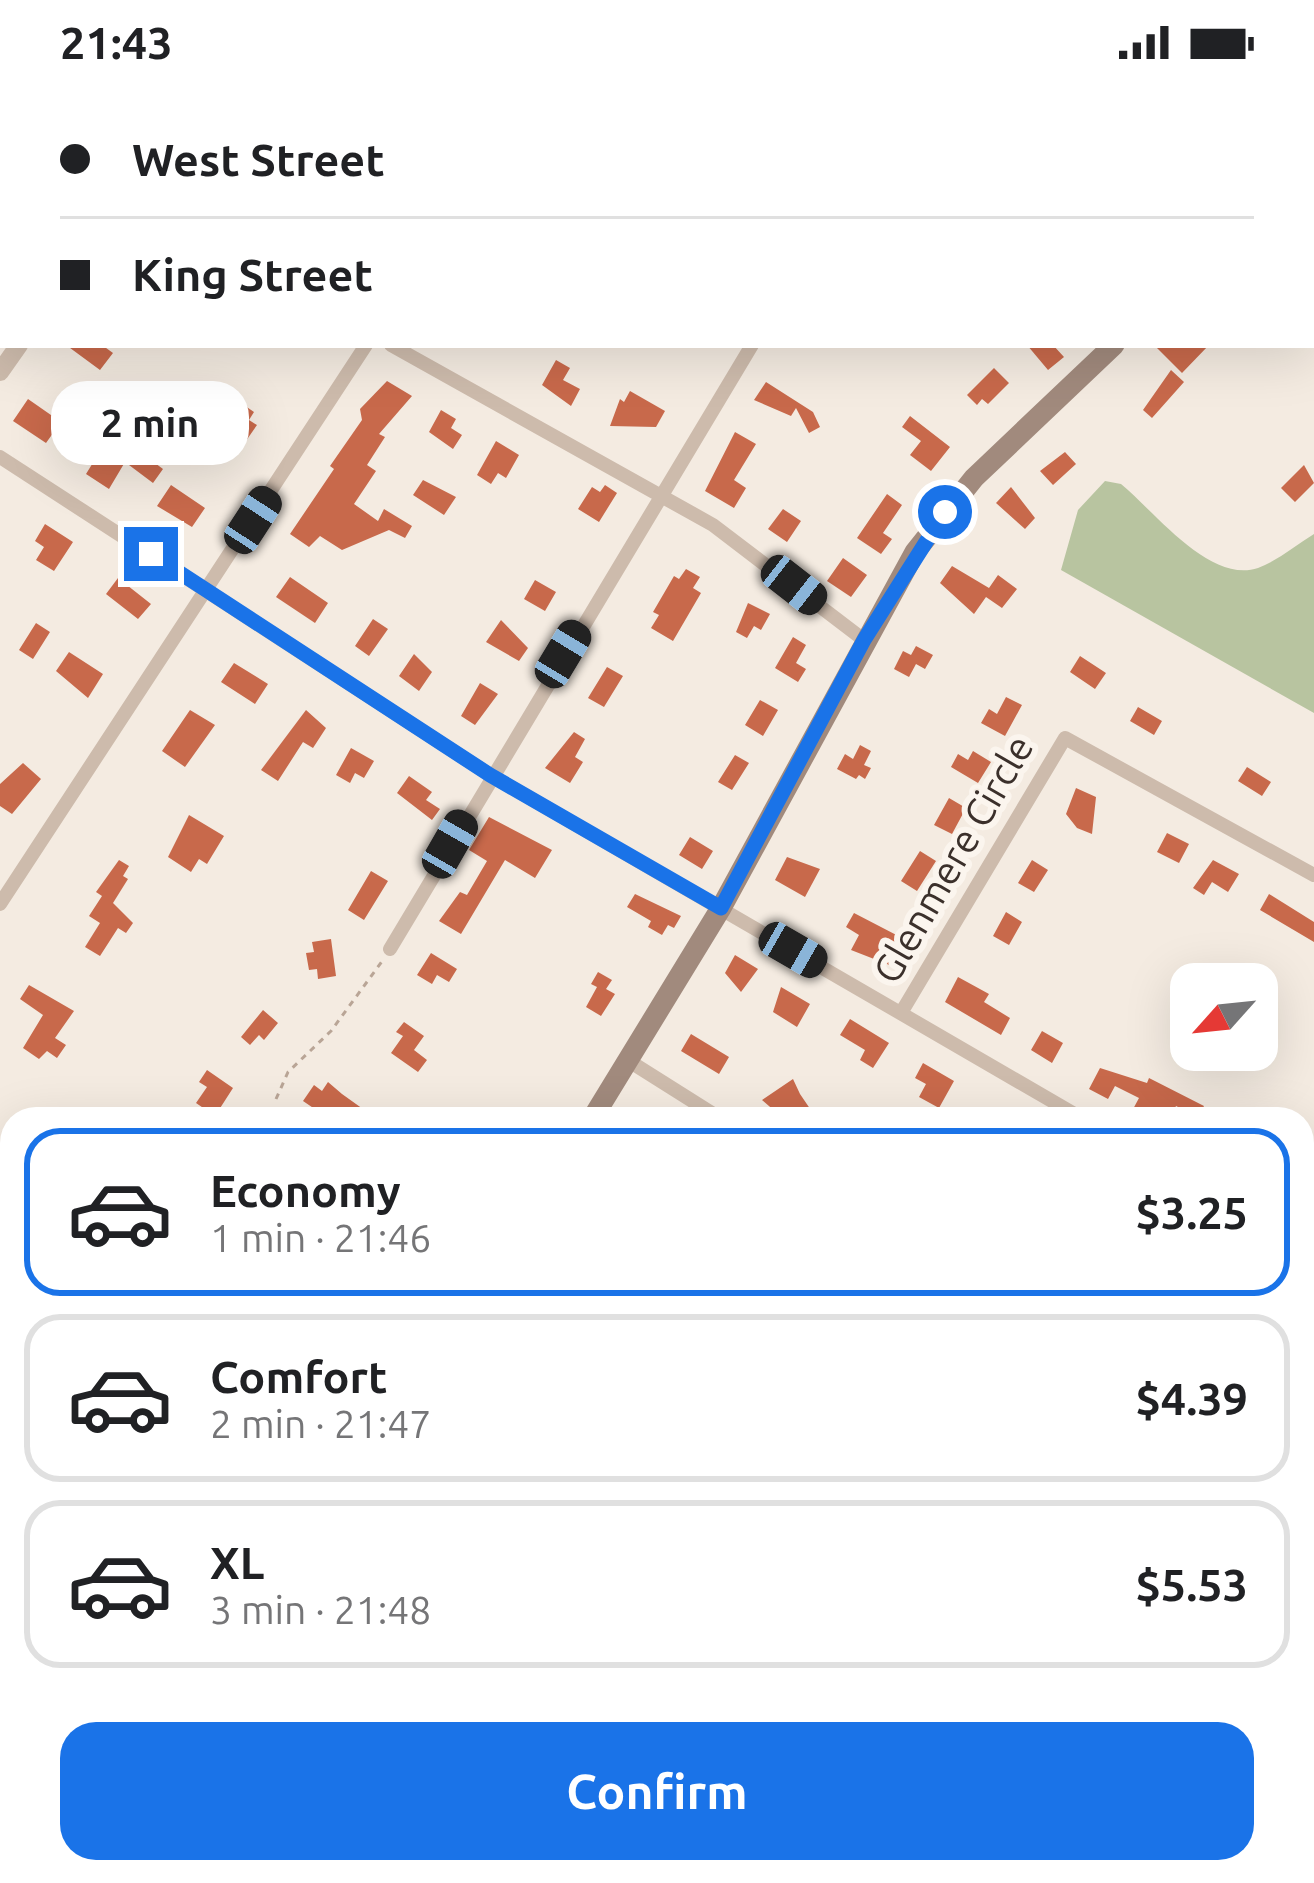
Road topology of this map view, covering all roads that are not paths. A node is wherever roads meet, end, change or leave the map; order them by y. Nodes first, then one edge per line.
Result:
1 (364, 348) edge
2 (396, 348) edge
3 (750, 348) edge
4 (1111, 348) edge
5 (0, 457) edge
6 (659, 494) junction
7 (207, 590) junction
8 (864, 640) junction
9 (490, 775) junction
10 (1314, 875) edge
11 (0, 904) edge
12 (721, 908) junction
13 (390, 949) road end
14 (901, 1013) junction
15 (629, 1061) junction
16 (600, 1107) edge
17 (702, 1107) edge
18 (1062, 1107) edge

1 - 7 street
2 - 6 street
3 - 6 street
4 - 8 main road
5 - 7 street
6 - 8 street
6 - 9 street
7 - 9 street
7 - 11 street
8 - 12 main road
9 - 12 street
9 - 13 street
10 - 14 street, Glenmere Circle
12 - 14 street
12 - 15 main road
14 - 18 street
15 - 16 main road
15 - 17 street

